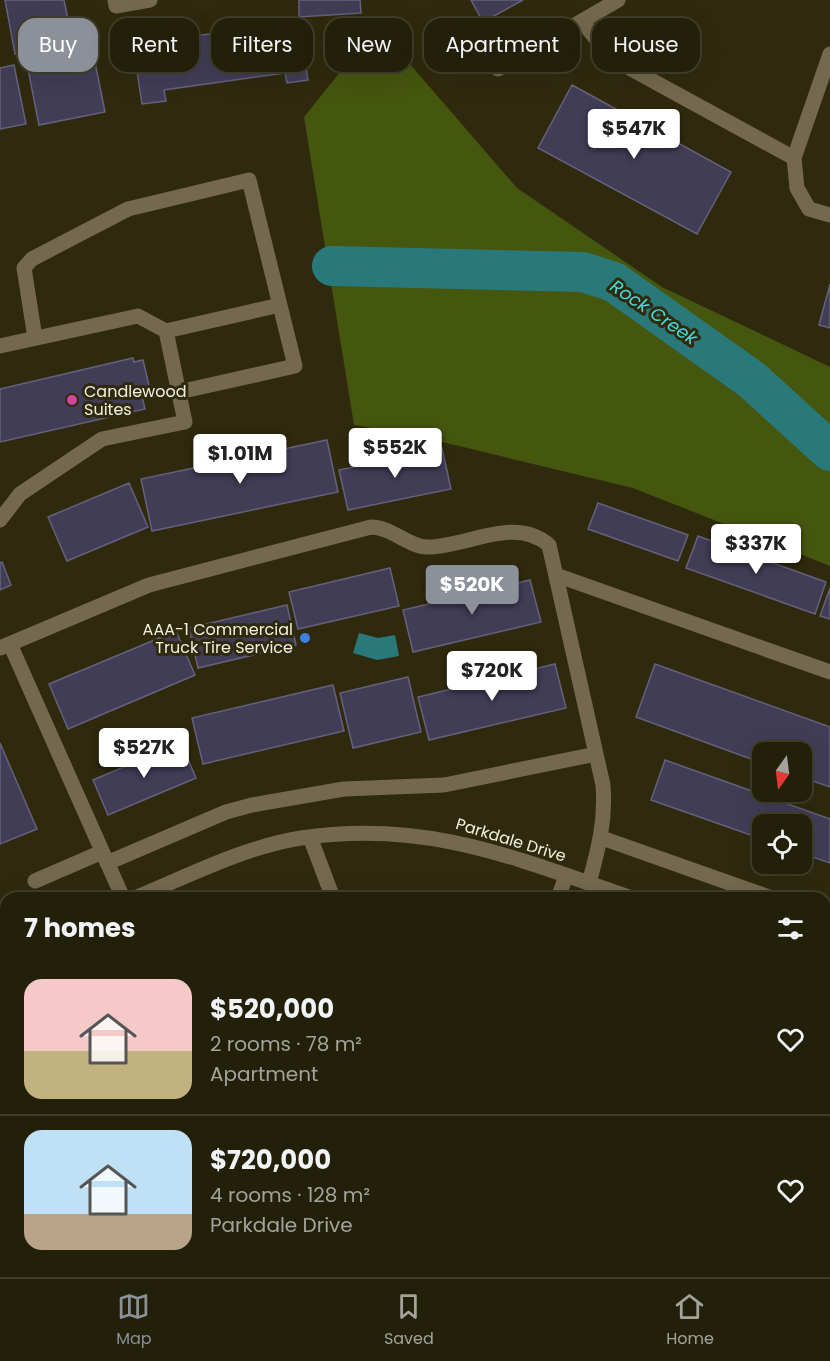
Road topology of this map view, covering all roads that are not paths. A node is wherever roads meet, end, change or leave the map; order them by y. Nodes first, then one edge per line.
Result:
1 (115, 0) edge
2 (150, 0) edge
3 (618, 0) edge
4 (582, 21) joint
5 (830, 54) edge
6 (794, 158) junction
7 (830, 215) edge
8 (280, 305) junction
9 (166, 331) junction
10 (35, 338) junction
11 (0, 346) edge
12 (179, 392) junction
13 (0, 520) edge
14 (556, 575) junction
15 (5, 646) edge
16 (830, 672) edge
17 (596, 754) junction
18 (310, 837) junction
19 (602, 838) junction
20 (104, 858) junction
21 (566, 876) junction
22 (35, 881) dead end
23 (589, 883) junction
24 (120, 892) edge
25 (150, 892) edge
26 (331, 892) edge
27 (560, 892) edge
28 (612, 892) edge
29 (755, 892) edge

1 - 2 street
3 - 4 street
4 - 6 street
5 - 6 street
6 - 7 street
8 - 9 street
8 - 10 street
8 - 12 street
9 - 10 street
9 - 12 street
10 - 11 street
12 - 13 street
14 - 15 street
14 - 16 street
14 - 17 street
15 - 20 street
17 - 19 street
17 - 20 street
18 - 21 street, Parkdale Drive
18 - 25 street, Parkdale Drive
18 - 26 street
19 - 23 street
19 - 29 street
20 - 22 street
20 - 24 street
21 - 23 street, Parkdale Drive
21 - 27 street
23 - 28 street, Parkdale Drive

